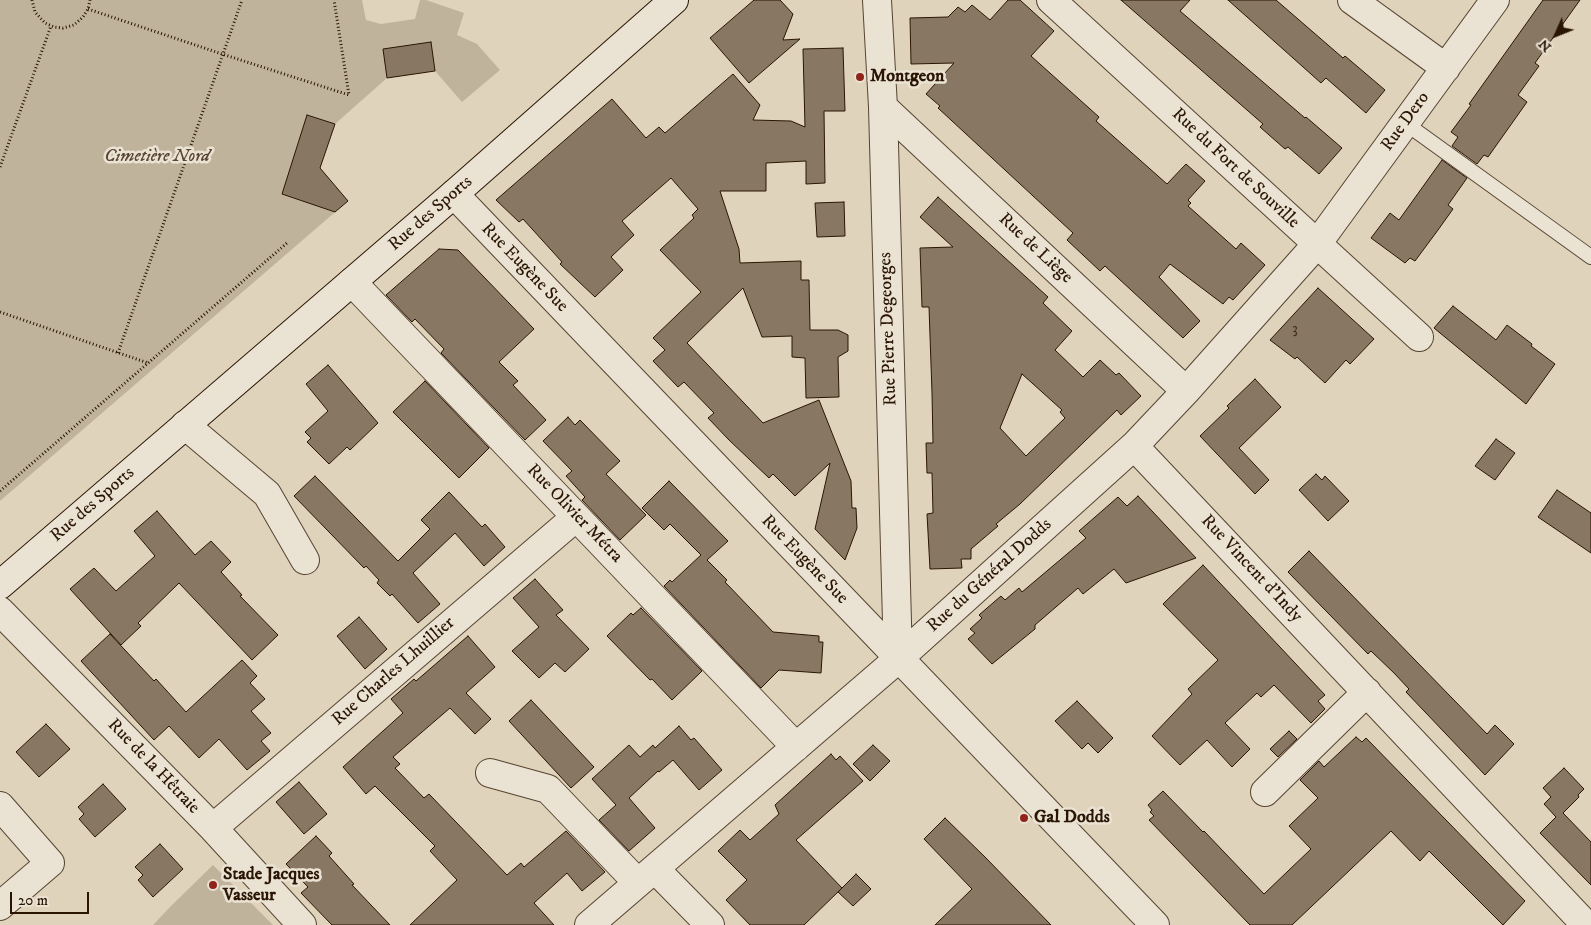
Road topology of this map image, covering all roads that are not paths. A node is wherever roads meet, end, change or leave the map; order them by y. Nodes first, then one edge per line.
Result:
1 (674, 0) edge
2 (877, 0) edge
3 (1352, 0) edge
4 (1495, 0) edge
5 (1057, 2) edge
6 (1446, 68) junction
7 (883, 107) junction
8 (1405, 123) junction
9 (454, 194) junction
10 (1317, 244) junction
11 (1591, 257) edge
12 (352, 282) junction
13 (1419, 337) dead end
14 (1186, 391) junction
15 (185, 425) junction
16 (1134, 446) junction
17 (576, 517) junction
18 (304, 560) dead end
19 (0, 585) edge
20 (0, 611) edge
21 (898, 658) junction
22 (1367, 692) junction
23 (796, 747) junction
24 (490, 773) dead end
25 (1265, 792) dead end
26 (0, 806) edge
27 (213, 828) junction
28 (647, 876) junction
29 (0, 906) edge
30 (302, 925) edge
31 (590, 925) edge
32 (710, 925) edge
33 (1155, 925) edge
34 (1586, 925) edge

1 - 9 street, Rue des Sports
2 - 7 street, Rue Pierre Degeorges
3 - 6 street
4 - 6 street, Rue Dero
5 - 10 street, Rue du Fort de Souville
6 - 8 street, Rue Dero
7 - 14 street, Rue de Liège
7 - 21 street, Rue Pierre Degeorges
8 - 10 street, Rue Dero
8 - 11 lane
9 - 12 street, Rue des Sports
9 - 21 street, Rue Eugène Sue
10 - 13 street, Rue du Fort de Souville
10 - 14 street, Rue du Général Dodds
12 - 15 street, Rue des Sports
12 - 17 street, Rue Olivier Métra
14 - 16 street, Rue du Général Dodds
15 - 18 street
15 - 19 street, Rue des Sports
16 - 21 street, Rue du Général Dodds
16 - 22 street, Rue Vincent d'Indy
17 - 23 street, Rue Olivier Métra
17 - 27 street, Rue Charles Lhuillier
20 - 27 street, Rue de la Hêtraie
21 - 23 street, Rue du Général Dodds
21 - 33 street, Rue Eugène Sue
22 - 25 street
22 - 34 street, Rue Vincent d'Indy
23 - 28 street, Rue du Général Dodds
24 - 28 street
26 - 29 street
27 - 30 street, Rue de la Hêtraie
28 - 31 street, Rue du Général Dodds
28 - 32 street

